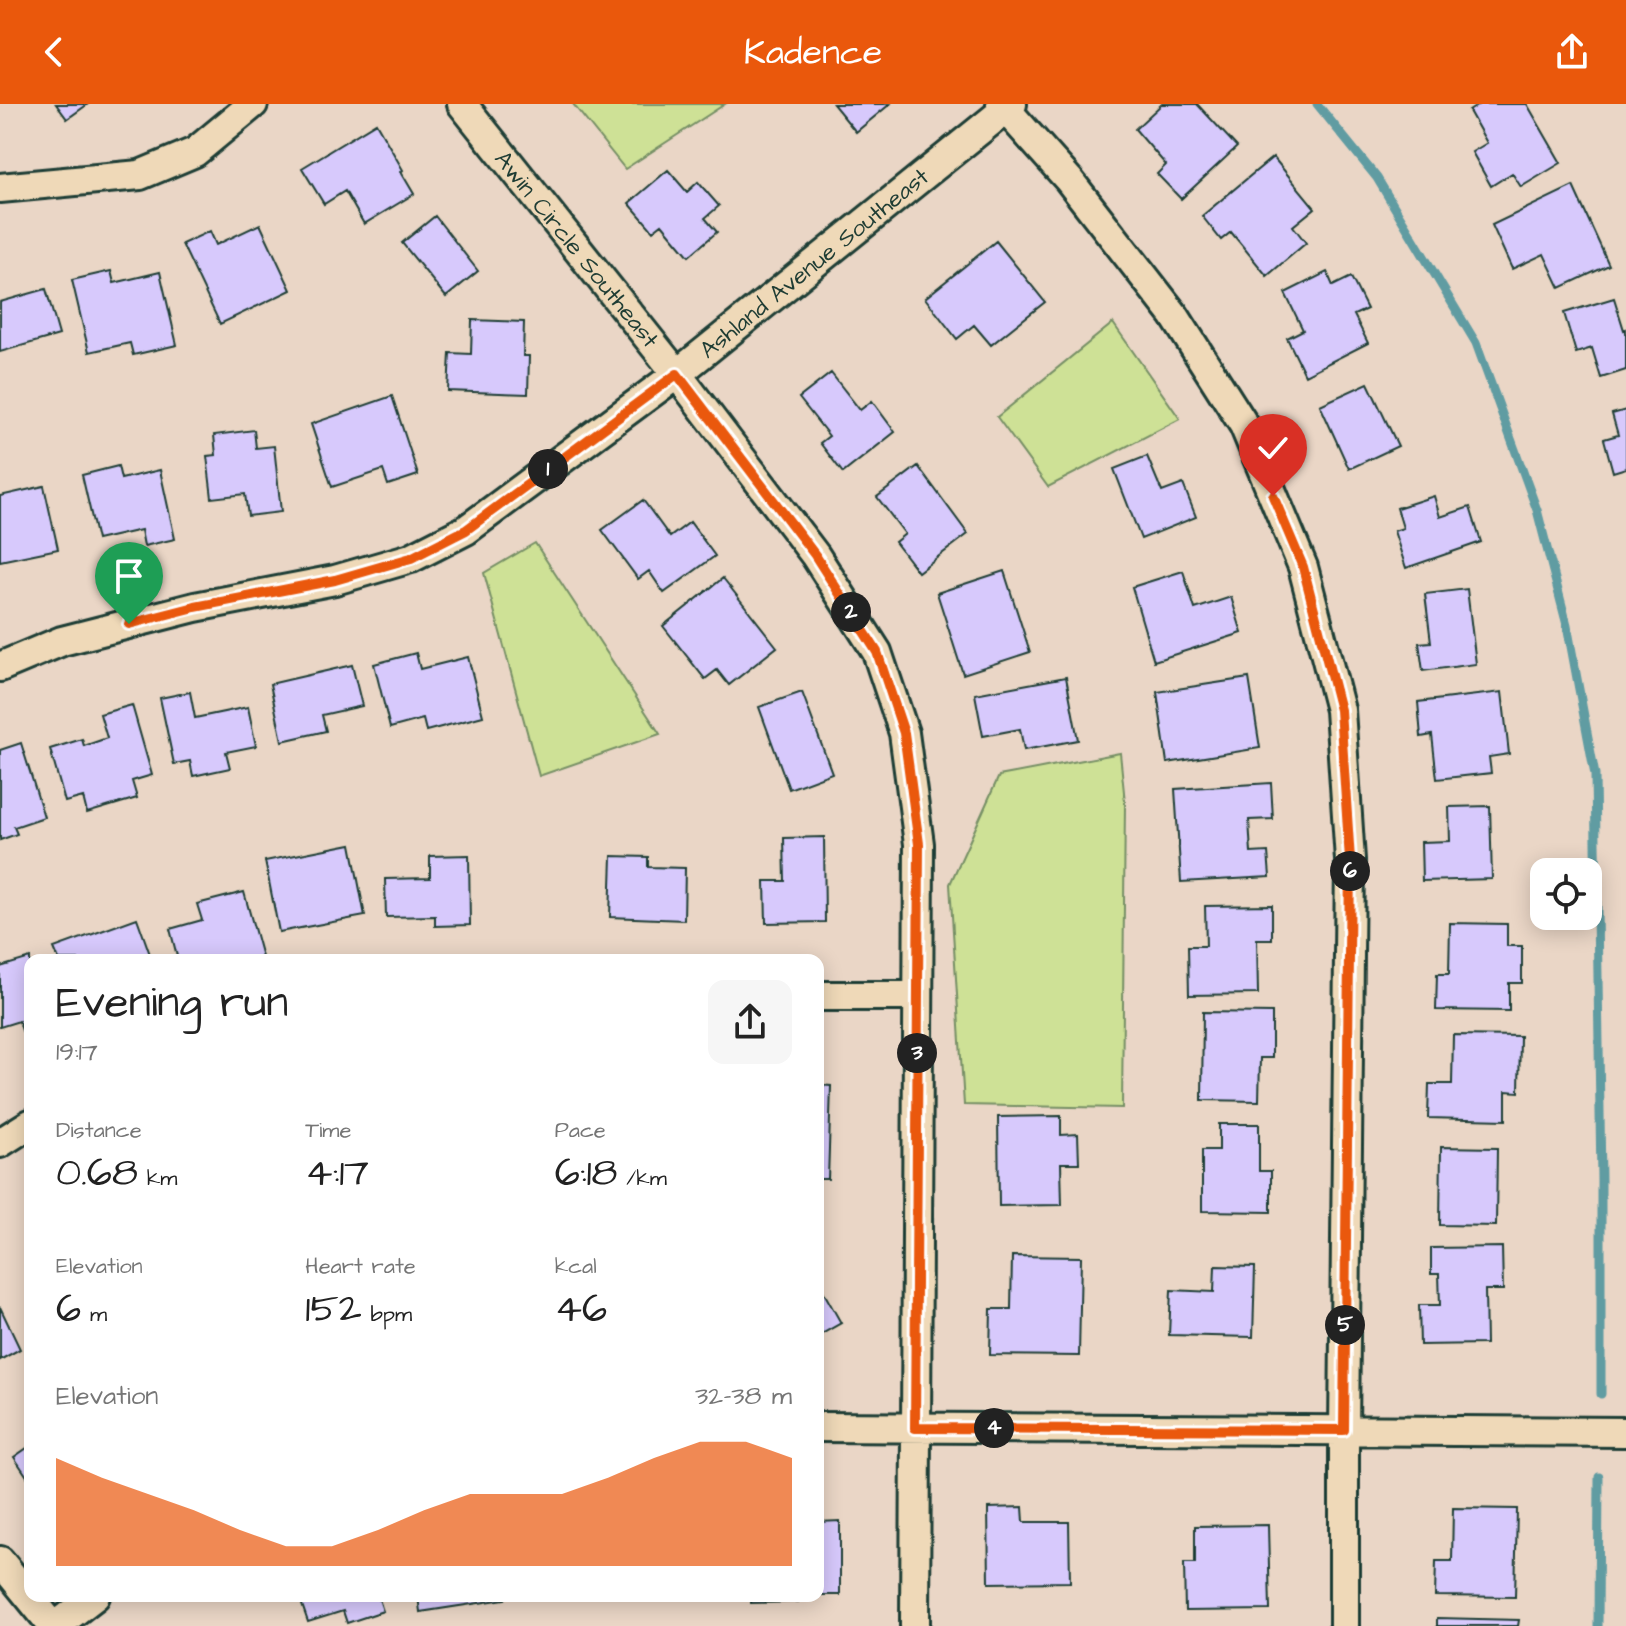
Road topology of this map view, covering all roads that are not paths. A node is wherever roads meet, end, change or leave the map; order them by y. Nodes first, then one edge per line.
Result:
1 (253, 104) edge
2 (462, 104) edge
3 (1006, 106) edge
4 (0, 188) edge
5 (677, 374) junction
6 (0, 667) edge
7 (824, 996) edge
8 (917, 996) junction
9 (24, 1128) edge
10 (0, 1143) edge
11 (824, 1427) edge
12 (915, 1428) junction
13 (1344, 1430) junction
14 (1626, 1432) edge
15 (0, 1561) edge
16 (24, 1590) edge
17 (34, 1602) edge
18 (87, 1602) edge
19 (54, 1626) edge
20 (915, 1626) edge
21 (1344, 1626) edge

1 - 4 street
2 - 5 street, Awin Circle Southeast
3 - 5 street, Ashland Avenue Southeast
3 - 13 street
5 - 6 street, Ashland Avenue Southeast
5 - 8 street, Awin Circle Southeast
7 - 8 street
8 - 12 street, Awin Circle Southeast
9 - 10 street
11 - 12 street
12 - 13 street
12 - 20 street, Awin Circle Southeast
13 - 14 street
13 - 21 street
15 - 16 street
17 - 19 street
18 - 19 street

